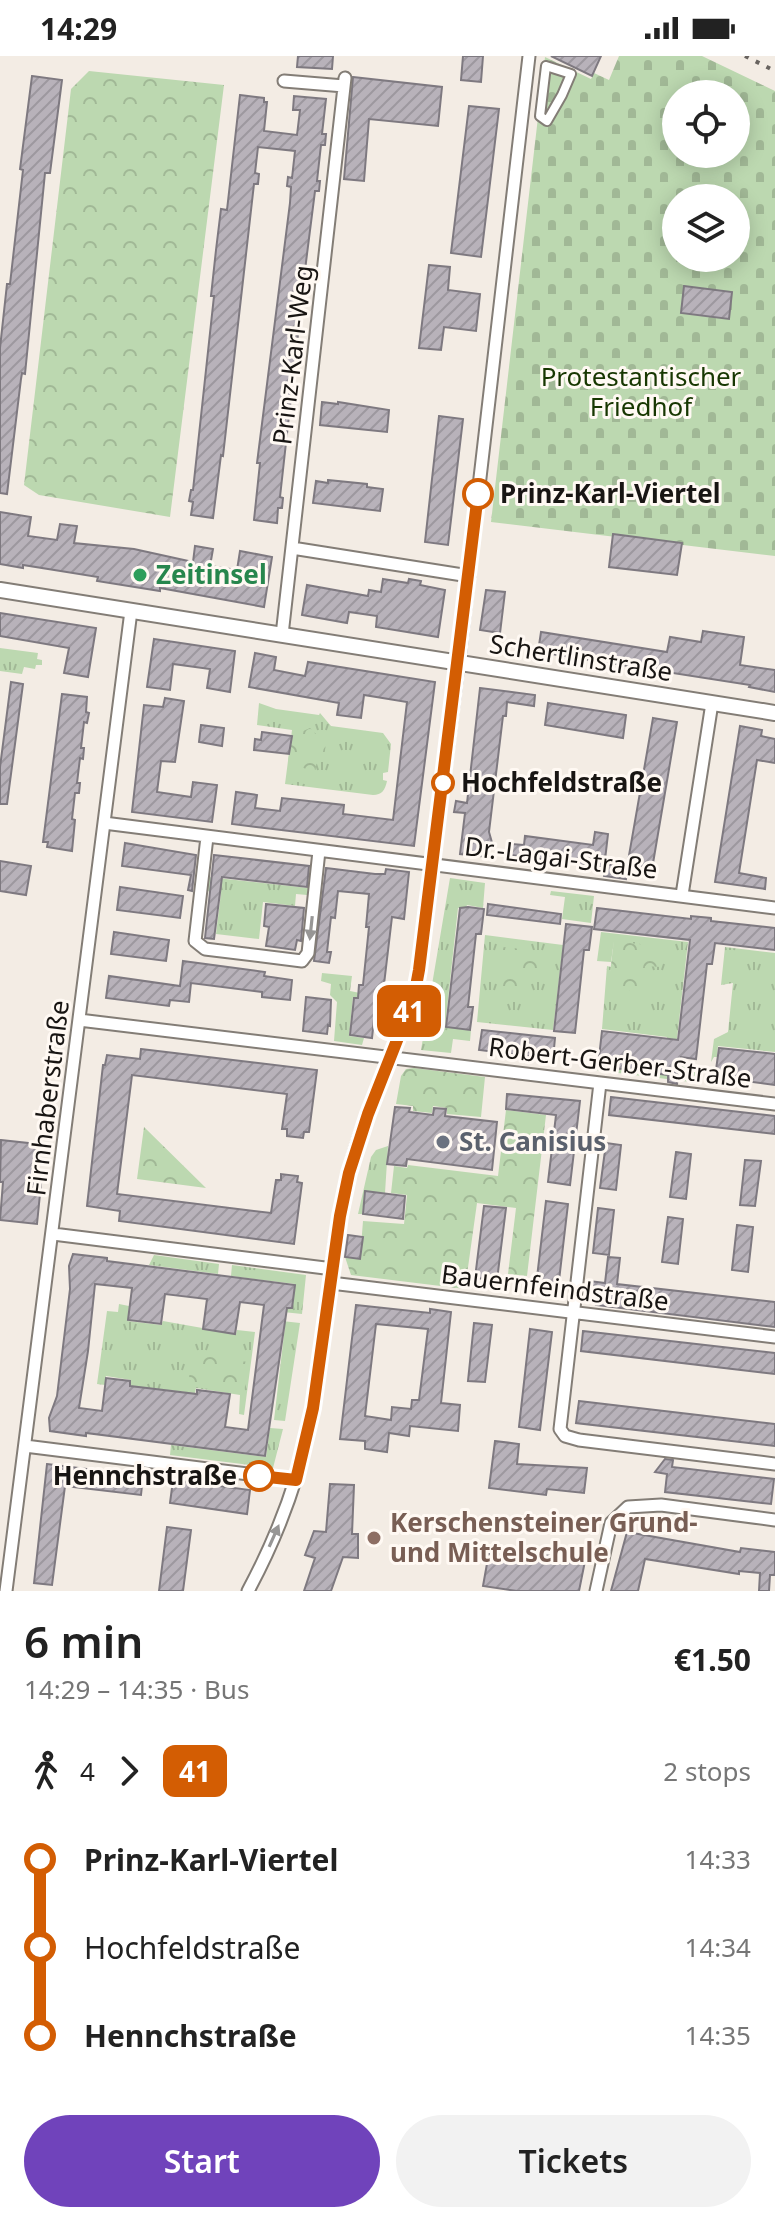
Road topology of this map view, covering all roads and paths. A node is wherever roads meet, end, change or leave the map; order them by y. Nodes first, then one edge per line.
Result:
1 (529, 56) edge
2 (284, 81) dead end
3 (562, 95) joint
4 (292, 548) junction
5 (469, 576) junction
6 (0, 590) edge
7 (131, 611) junction
8 (282, 635) junction
9 (459, 662) junction
10 (712, 703) junction
11 (775, 713) edge
12 (104, 823) junction
13 (207, 837) junction
14 (319, 851) junction
15 (433, 865) junction
16 (682, 895) junction
17 (775, 908) edge
18 (79, 1020) junction
19 (389, 1057) junction
20 (600, 1083) junction
21 (775, 1104) edge
22 (53, 1234) junction
23 (333, 1269) junction
24 (331, 1283) junction
25 (573, 1313) junction
26 (775, 1337) edge
27 (25, 1446) junction
28 (775, 1464) edge
29 (296, 1480) junction
30 (775, 1520) edge
31 (6, 1591) edge
32 (248, 1591) edge
33 (596, 1591) edge

1 - 5 street
2 - 4 street, Prinz-Karl-Weg
3 - 3 street
4 - 5 street
4 - 8 street, Prinz-Karl-Weg
5 - 9 street
6 - 7 street, Schertlinstraße
7 - 8 street, Schertlinstraße
7 - 12 street, Firnhaberstraße
8 - 9 street, Schertlinstraße
9 - 10 street, Schertlinstraße
9 - 15 street
10 - 11 street, Schertlinstraße
10 - 16 street
12 - 13 street, Dr.-Lagai-Straße
12 - 18 street, Firnhaberstraße
13 - 14 street, Dr.-Lagai-Straße
14 -> 13 street
14 - 15 street, Dr.-Lagai-Straße
15 - 16 street, Dr.-Lagai-Straße
15 - 19 street
16 - 17 street, Dr.-Lagai-Straße
18 - 19 street, Robert-Gerber-Straße
18 - 22 street, Firnhaberstraße
19 - 20 street, Robert-Gerber-Straße
19 - 23 street
20 - 21 street, Robert-Gerber-Straße
20 - 25 street
22 - 23 street
22 - 27 street, Firnhaberstraße
23 - 24 street
24 - 25 street, Bauernfeindstraße
24 - 29 street
25 - 26 street, Bauernfeindstraße
25 - 28 street
27 - 29 street
27 - 31 street, Firnhaberstraße
32 -> 29 street
30 - 33 street

